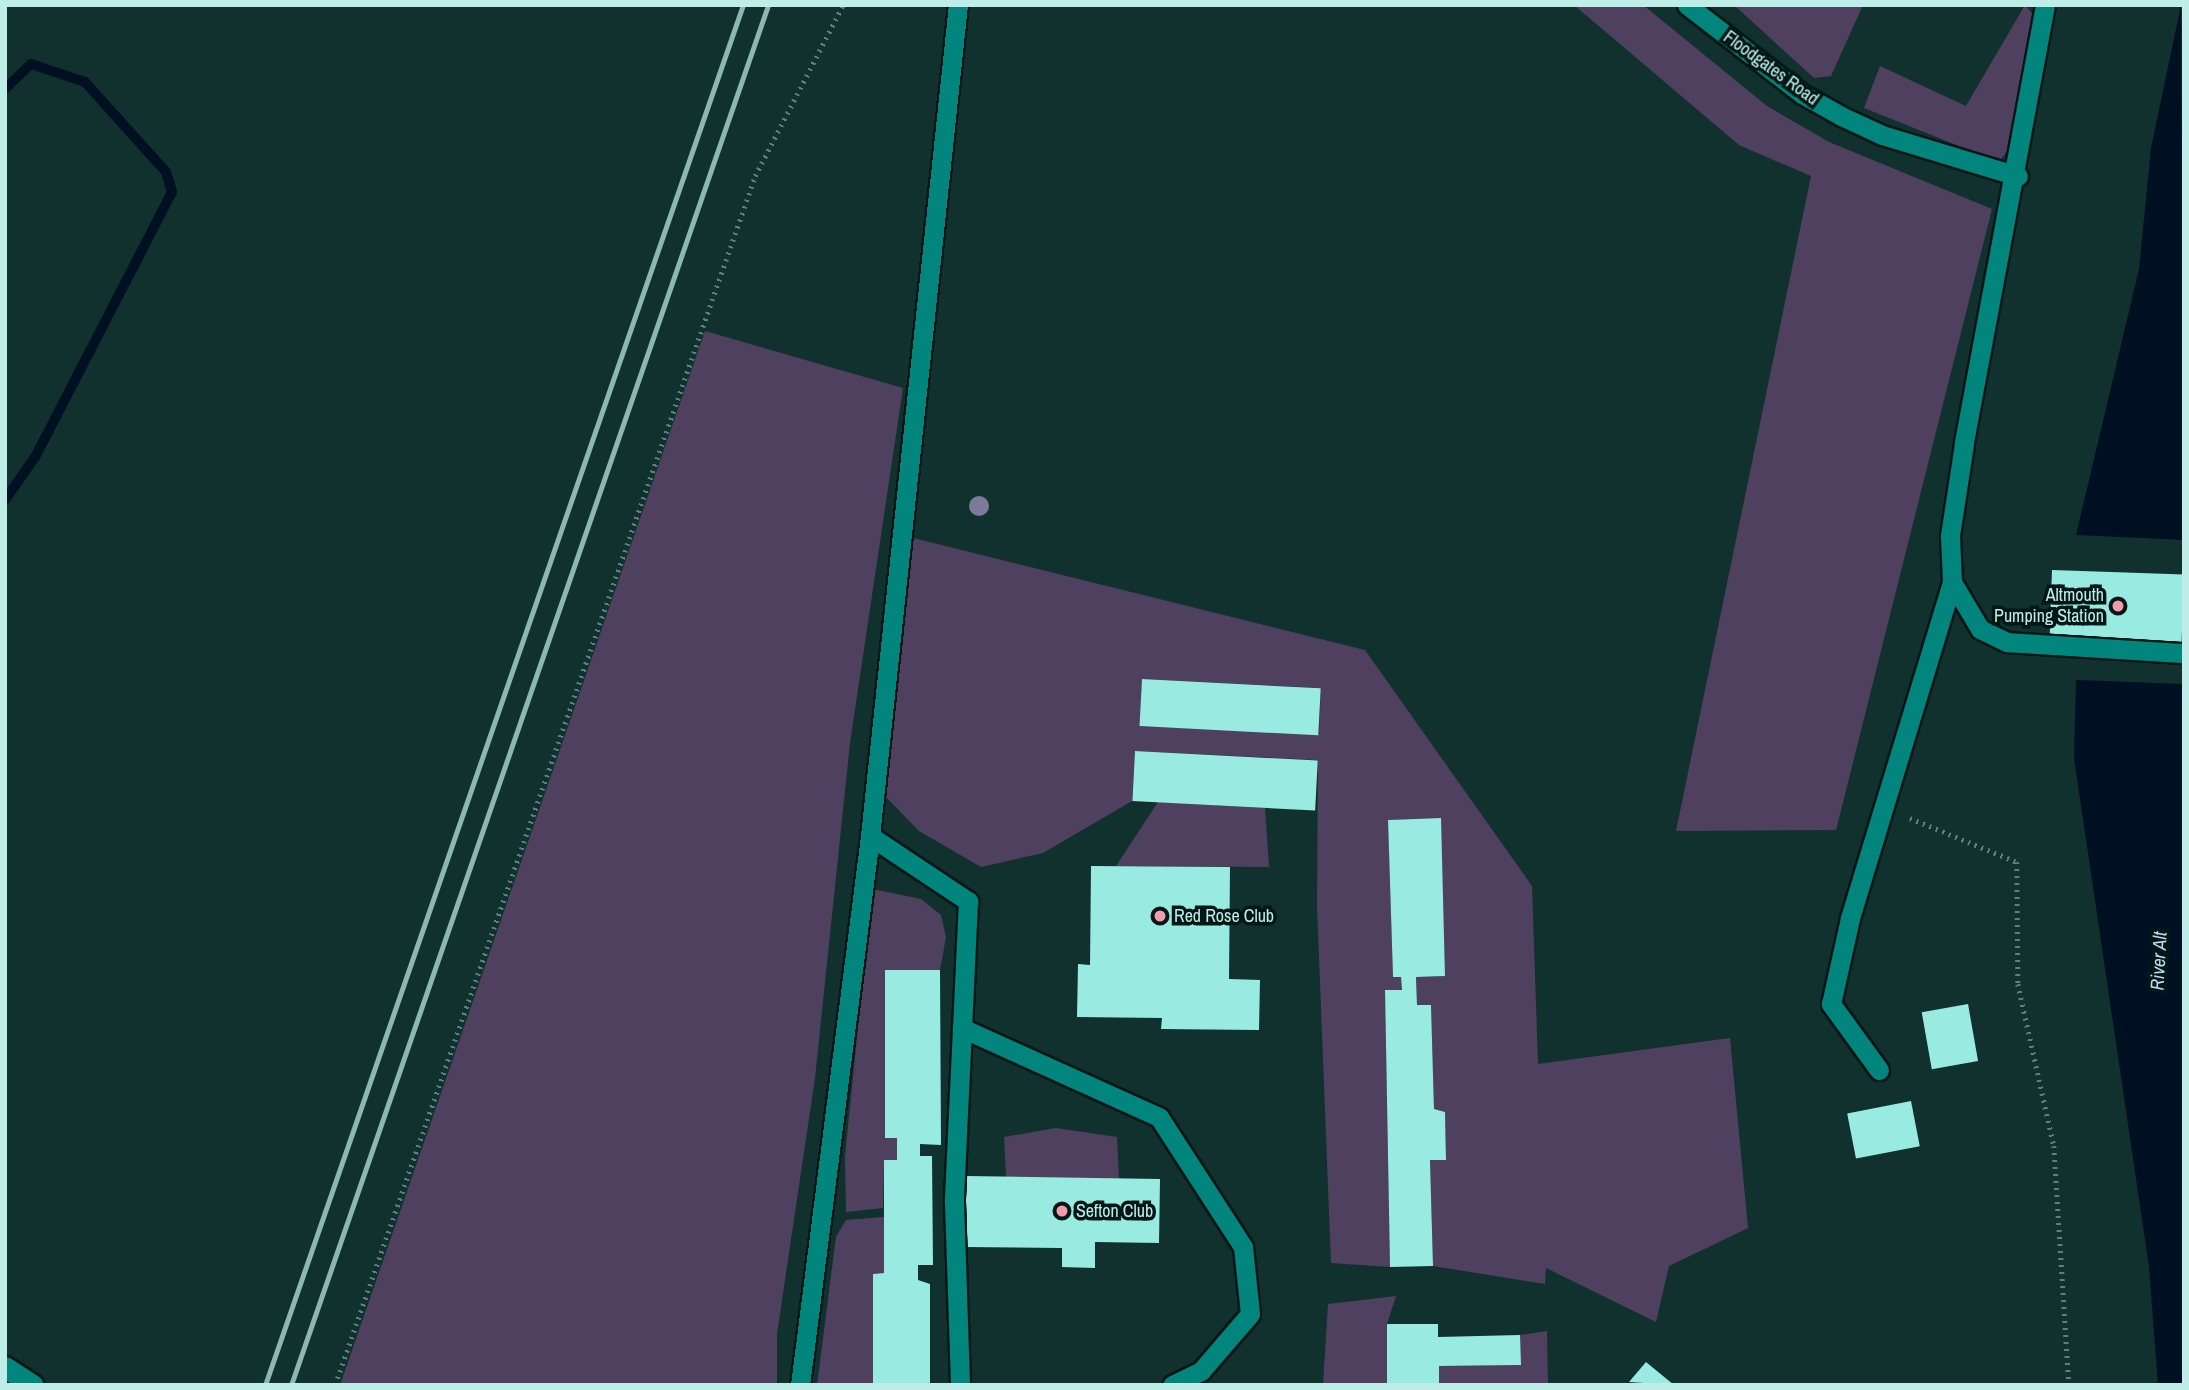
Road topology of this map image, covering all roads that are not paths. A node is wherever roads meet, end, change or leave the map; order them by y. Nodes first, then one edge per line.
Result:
1 (958, 5) edge
2 (1687, 5) edge
3 (2045, 5) edge
4 (2018, 176) junction
5 (1952, 582) junction
6 (2184, 653) edge
7 (870, 836) junction
8 (962, 1028) junction
9 (1879, 1070) dead end
10 (5, 1367) edge
11 (33, 1385) edge
12 (800, 1385) edge
13 (960, 1385) edge
14 (1172, 1385) edge

1 - 7 lane
2 - 4 lane, Floodgates Road
3 - 4 lane
4 - 5 lane
5 - 6 lane
5 - 9 lane
7 - 8 lane
7 - 12 lane
8 - 13 lane
8 - 14 lane
10 - 11 street

